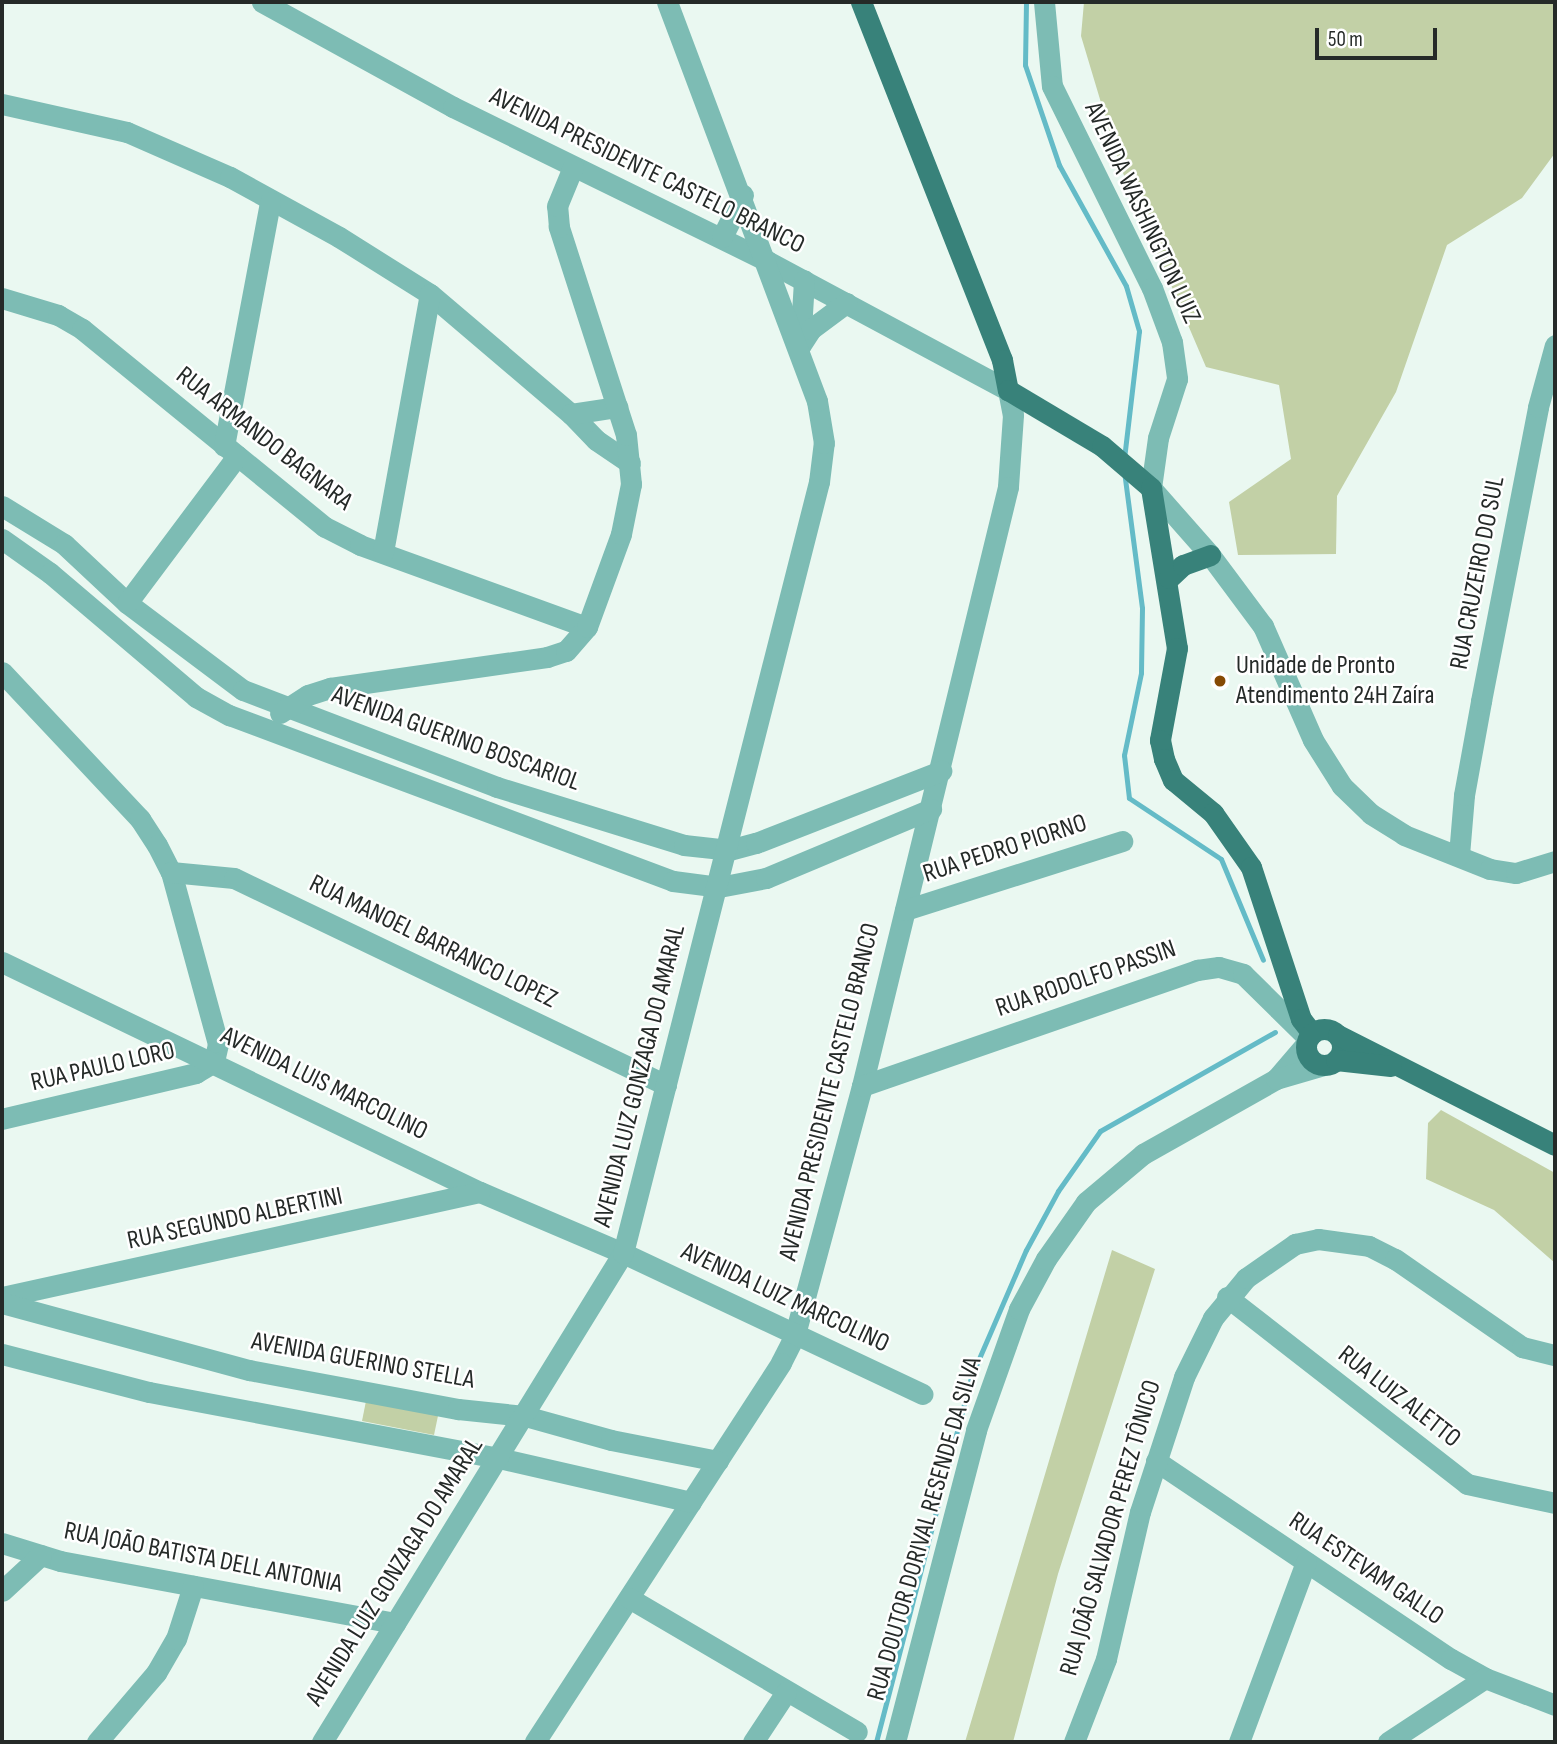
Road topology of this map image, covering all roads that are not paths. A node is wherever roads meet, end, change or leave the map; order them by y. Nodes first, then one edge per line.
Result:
1 (262, 2) edge
2 (667, 2) edge
3 (861, 2) edge
4 (1044, 2) edge
5 (2, 104) edge
6 (573, 167) junction
7 (743, 195) junction
8 (270, 202) junction
9 (722, 237) junction
10 (767, 261) junction
11 (804, 280) junction
12 (430, 295) junction
13 (2, 298) edge
14 (846, 303) junction
15 (1555, 345) edge
16 (801, 350) junction
17 (1008, 390) junction
18 (617, 407) junction
19 (571, 414) junction
20 (230, 451) junction
21 (630, 463) junction
22 (1151, 488) junction
23 (2, 506) edge
24 (2, 539) edge
25 (383, 552) junction
26 (1210, 555) junction
27 (1169, 579) junction
28 (127, 603) junction
29 (587, 626) junction
30 (2, 672) edge
31 (286, 707) junction
32 (265, 731) junction
33 (941, 771) junction
34 (931, 809) junction
35 (1122, 841) dead end
36 (729, 850) junction
37 (1459, 855) junction
38 (1555, 861) edge
39 (171, 872) junction
40 (719, 887) junction
41 (905, 910) junction
42 (2, 962) edge
43 (1317, 1036) junction
44 (214, 1062) junction
45 (1330, 1062) junction
46 (1407, 1068) junction
47 (1276, 1079) junction
48 (666, 1085) junction
49 (862, 1086) junction
50 (2, 1119) edge
51 (1555, 1146) edge
52 (480, 1192) junction
53 (623, 1253) junction
54 (2, 1297) edge
55 (1227, 1297) junction
56 (2, 1303) edge
57 (795, 1335) junction
58 (2, 1354) edge
59 (1555, 1354) edge
60 (923, 1394) dead end
61 (525, 1416) junction
62 (499, 1458) junction
63 (718, 1461) junction
64 (1156, 1461) junction
65 (691, 1502) junction
66 (1555, 1503) edge
67 (2, 1543) edge
68 (41, 1555) junction
69 (1306, 1562) junction
70 (193, 1586) junction
71 (2, 1591) edge
72 (629, 1598) junction
73 (395, 1623) junction
74 (1485, 1678) junction
75 (786, 1692) junction
76 (1555, 1705) edge
77 (857, 1732) dead end
78 (97, 1742) edge
79 (321, 1742) edge
80 (535, 1742) edge
81 (753, 1742) edge
82 (895, 1742) edge
83 (1074, 1742) edge
84 (1238, 1742) edge
85 (1388, 1742) edge

1 - 6 street, AVENIDA PRESIDENTE CASTELO BRANCO
2 - 7 street, AVENIDA LUIZ GONZAGA DO AMARAL
3 - 17 main road, AVENIDA PRESIDENTE CASTELO BRANCO
4 - 22 street, AVENIDA WASHINGTON LUIZ
5 - 8 street
6 - 9 street, AVENIDA PRESIDENTE CASTELO BRANCO
6 - 18 street
7 - 9 street
7 - 10 street, AVENIDA LUIZ GONZAGA DO AMARAL
8 - 12 street
8 - 20 street
9 - 10 street, AVENIDA PRESIDENTE CASTELO BRANCO
10 - 11 street, AVENIDA PRESIDENTE CASTELO BRANCO
10 - 16 street, AVENIDA LUIZ GONZAGA DO AMARAL
11 - 14 street, AVENIDA PRESIDENTE CASTELO BRANCO
11 - 16 street, AVENIDA LUIZ GONZAGA DO AMARAL
12 - 19 street
12 - 25 street
13 - 20 street, RUA ARMANDO BAGNARA
14 - 16 street
14 - 17 street, AVENIDA PRESIDENTE CASTELO BRANCO
15 - 37 street, RUA CRUZEIRO DO SUL
16 - 36 street, AVENIDA LUIZ GONZAGA DO AMARAL
17 - 22 main road
17 - 33 street, AVENIDA PRESIDENTE CASTELO BRANCO
18 - 19 street
18 - 21 street
19 - 21 street
20 - 25 street, RUA ARMANDO BAGNARA
20 - 28 street
21 - 29 street
22 - 26 street
22 - 27 main road
23 - 28 street, AVENIDA GUERINO BOSCARIOL
24 - 32 street
25 - 29 street, RUA ARMANDO BAGNARA
26 - 27 main road
26 - 37 street
27 - 43 main road
28 - 31 street, AVENIDA GUERINO BOSCARIOL
29 - 31 street
30 - 39 street
31 - 32 street
31 - 36 street, AVENIDA GUERINO BOSCARIOL
32 - 40 street
33 - 34 street, AVENIDA PRESIDENTE CASTELO BRANCO
33 - 36 street, AVENIDA GUERINO BOSCARIOL
34 - 40 street
34 - 41 street, AVENIDA PRESIDENTE CASTELO BRANCO
35 - 41 street, RUA PEDRO PIORNO
36 - 40 street, AVENIDA LUIZ GONZAGA DO AMARAL
37 - 38 street
39 - 44 street
39 - 48 street, RUA MANOEL BARRANCO LOPEZ
40 - 48 street, AVENIDA LUIZ GONZAGA DO AMARAL
41 - 49 street, AVENIDA PRESIDENTE CASTELO BRANCO
42 - 44 street, AVENIDA LUIS MARCOLINO
43 - 45 main road
43 - 45 main road
43 - 46 main road
43 - 47 street, RUA DOUTOR DORIVAL RESENDE DA SILVA
43 - 49 street, RUA RODOLFO PASSIN
44 - 50 street, RUA PAULO LORO
44 - 52 street, AVENIDA LUIS MARCOLINO
45 - 46 main road
45 - 47 street, RUA DOUTOR DORIVAL RESENDE DA SILVA
46 - 51 main road
47 - 82 street, RUA DOUTOR DORIVAL RESENDE DA SILVA
48 - 53 street, AVENIDA LUIZ GONZAGA DO AMARAL
49 - 57 street, AVENIDA PRESIDENTE CASTELO BRANCO
52 - 53 street, AVENIDA LUIS MARCOLINO
52 - 54 street, RUA SEGUNDO ALBERTINI
53 - 57 street, AVENIDA LUIZ MARCOLINO
53 - 61 street, AVENIDA LUIZ GONZAGA DO AMARAL
55 - 59 street, RUA JOÃO SALVADOR PEREZ TÔNICO
55 - 64 street, RUA JOÃO SALVADOR PEREZ TÔNICO
55 - 66 street, RUA LUIZ ALETTO
56 - 61 street, AVENIDA GUERINO STELLA
57 - 60 street, AVENIDA LUIZ MARCOLINO
57 - 63 street, AVENIDA PRESIDENTE CASTELO BRANCO
58 - 62 street
61 - 62 street, AVENIDA LUIZ GONZAGA DO AMARAL
61 - 63 street, AVENIDA GUERINO STELLA
62 - 65 street
62 - 73 street, AVENIDA LUIZ GONZAGA DO AMARAL
63 - 65 street, AVENIDA PRESIDENTE CASTELO BRANCO
64 - 69 street, RUA ESTEVAM GALLO
64 - 83 street, RUA JOÃO SALVADOR PEREZ TÔNICO
65 - 72 street, AVENIDA PRESIDENTE CASTELO BRANCO
67 - 68 street, RUA JOÃO BATISTA DELL ANTONIA
68 - 70 street, RUA JOÃO BATISTA DELL ANTONIA
68 - 71 street
69 - 74 street, RUA ESTEVAM GALLO
69 - 84 street
70 - 73 street, RUA JOÃO BATISTA DELL ANTONIA
70 - 78 street
72 - 75 street
72 - 80 street, AVENIDA PRESIDENTE CASTELO BRANCO
73 - 79 street, AVENIDA LUIZ GONZAGA DO AMARAL
74 - 76 street, RUA ESTEVAM GALLO
74 - 85 street
75 - 77 street
75 - 81 street

